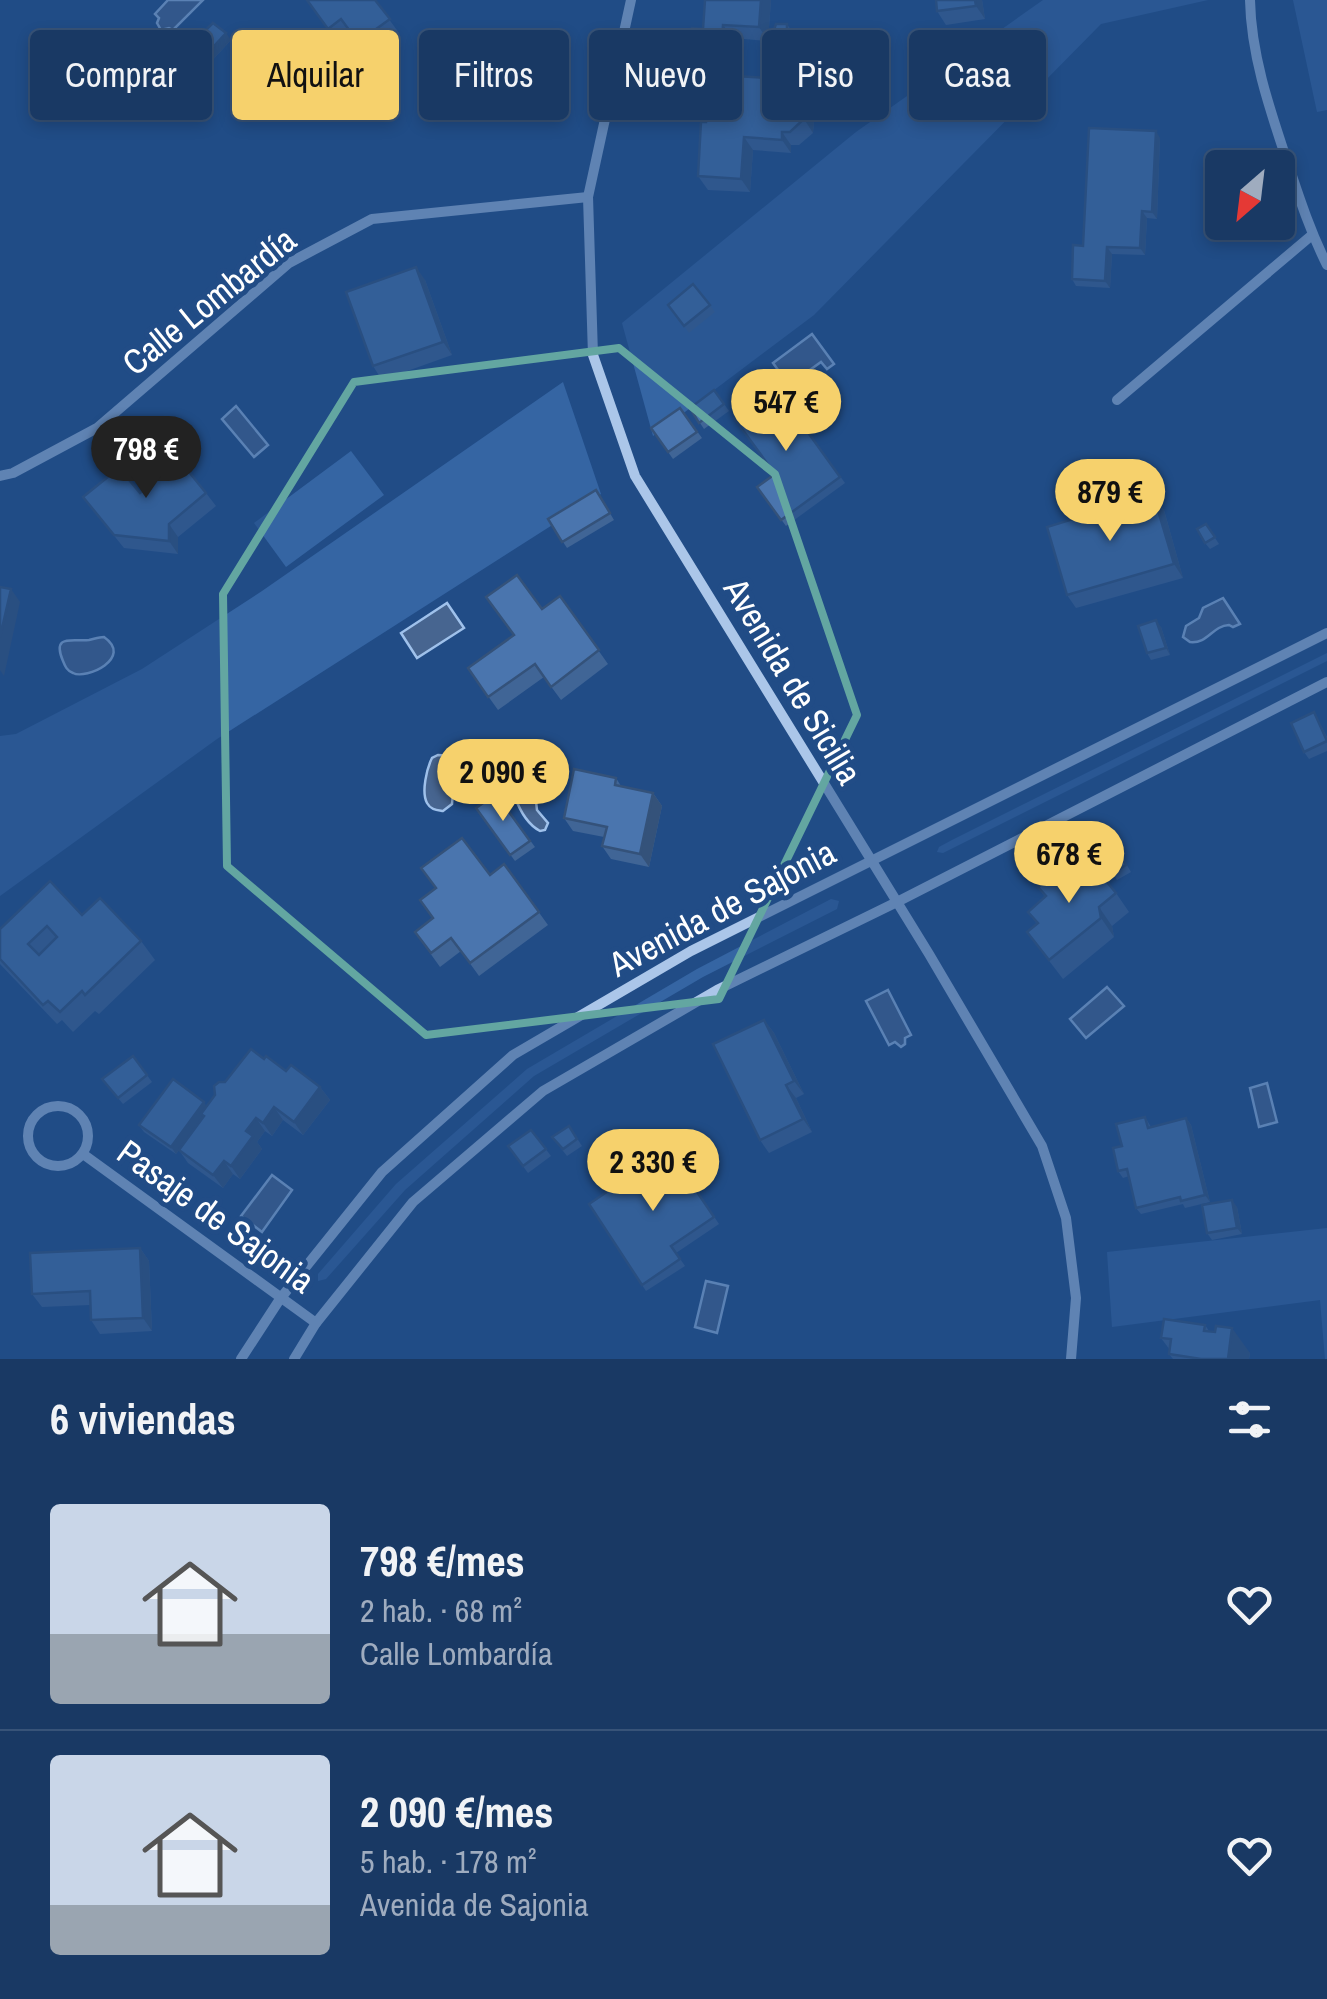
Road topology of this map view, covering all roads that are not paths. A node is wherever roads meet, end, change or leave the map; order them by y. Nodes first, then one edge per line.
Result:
1 (630, 0) edge
2 (1250, 0) edge
3 (588, 197) junction
4 (1312, 234) junction
5 (1327, 265) edge
6 (1117, 400) dead end
7 (0, 476) edge
8 (1327, 633) edge
9 (1327, 682) edge
10 (871, 861) junction
11 (896, 902) junction
12 (83, 1154) junction
13 (280, 1299) junction
14 (316, 1323) junction
15 (241, 1359) edge
16 (294, 1359) edge
17 (1071, 1359) edge

1 - 3 street, Avenida de Sicilia
2 - 4 street
3 - 7 street, Calle Lombardía
3 - 10 street, Avenida de Sicilia
4 - 5 street
4 - 6 street
8 - 10 street, Avenida de Sajonia
9 - 11 street, Avenida de Sajonia
10 - 11 street, Avenida de Sicilia
10 - 13 street, Avenida de Sajonia
11 - 14 street, Avenida de Sajonia
11 - 17 street, Avenida de Sicilia
12 - 12 street, Pasaje de Sajonia
12 - 13 street, Pasaje de Sajonia
13 - 14 street, Pasaje de Sajonia
13 - 15 street, Avenida de Sajonia
14 - 16 street, Avenida de Sajonia

